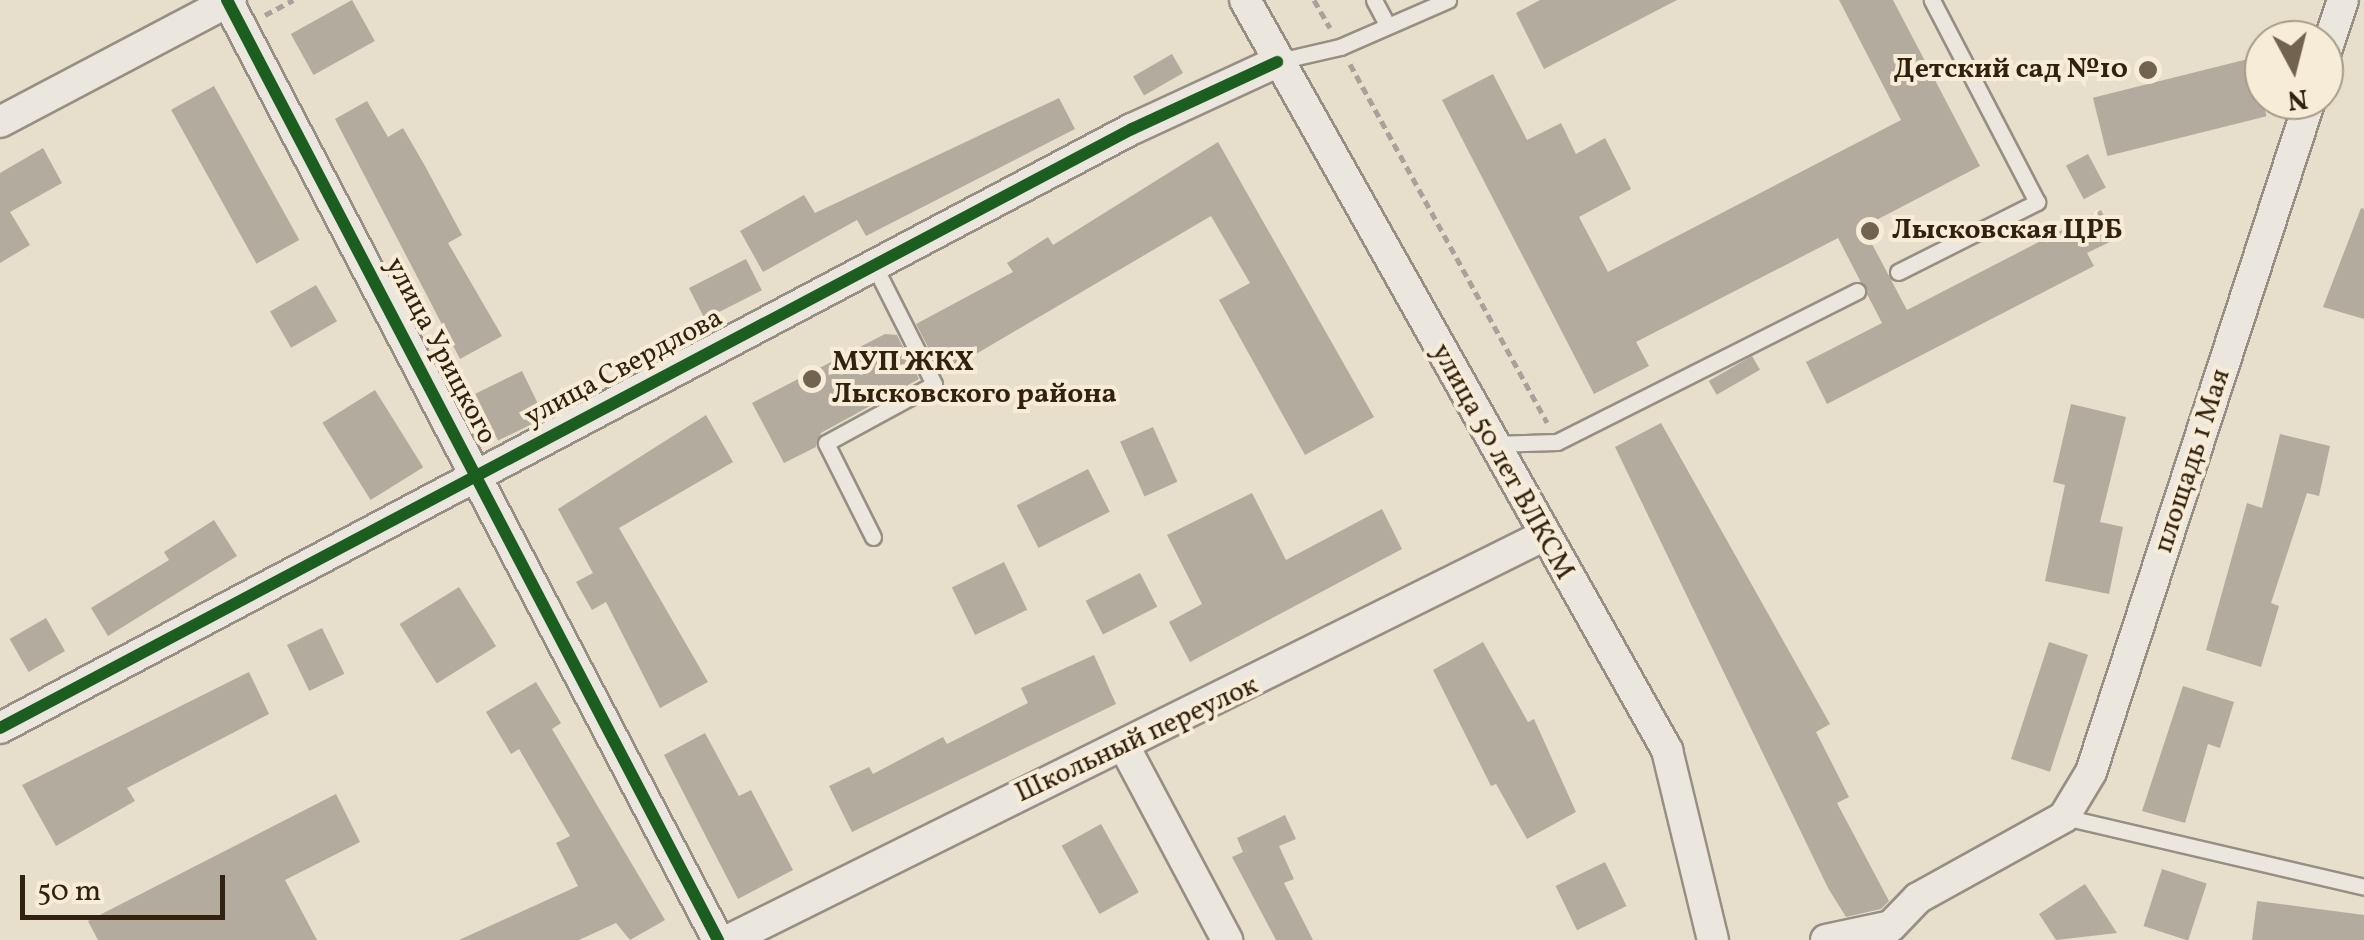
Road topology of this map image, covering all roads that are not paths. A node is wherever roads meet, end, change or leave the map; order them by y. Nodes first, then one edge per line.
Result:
1 (1245, 0) edge
2 (1374, 0) edge
3 (1448, 0) edge
4 (1932, 0) edge
5 (229, 1) edge
6 (1386, 24) junction
7 (1277, 62) junction
8 (2304, 120) edge
9 (0, 122) edge
10 (874, 265) junction
11 (1898, 272) dead end
12 (1857, 291) dead end
13 (1491, 444) junction
14 (477, 474) junction
15 (873, 536) dead end
16 (1543, 536) junction
17 (0, 728) edge
18 (1124, 746) junction
19 (2064, 817) junction
20 (2364, 888) edge
21 (1898, 933) edge
22 (718, 940) edge
23 (730, 940) edge
24 (1226, 940) edge
25 (1713, 940) edge
26 (1826, 940) edge

1 - 7 street, улица 50 лет ВЛКСМ
2 - 6 lane
3 - 6 lane
4 - 11 lane
5 - 9 street
5 - 14 street, улица Урицкого
6 - 7 lane
7 - 10 street, улица Свердлова
7 - 13 street, улица 50 лет ВЛКСМ
8 - 19 street, площадь 1 Мая
10 - 14 street, улица Свердлова
10 - 15 lane
12 - 13 lane
13 - 16 street, улица 50 лет ВЛКСМ
14 - 17 street, улица Свердлова
14 - 22 street, улица Урицкого
16 - 18 street, Школьный переулок
16 - 25 street, улица 50 лет ВЛКСМ
18 - 23 street, Школьный переулок
18 - 24 street
19 - 20 lane
19 - 21 street
21 - 26 street

